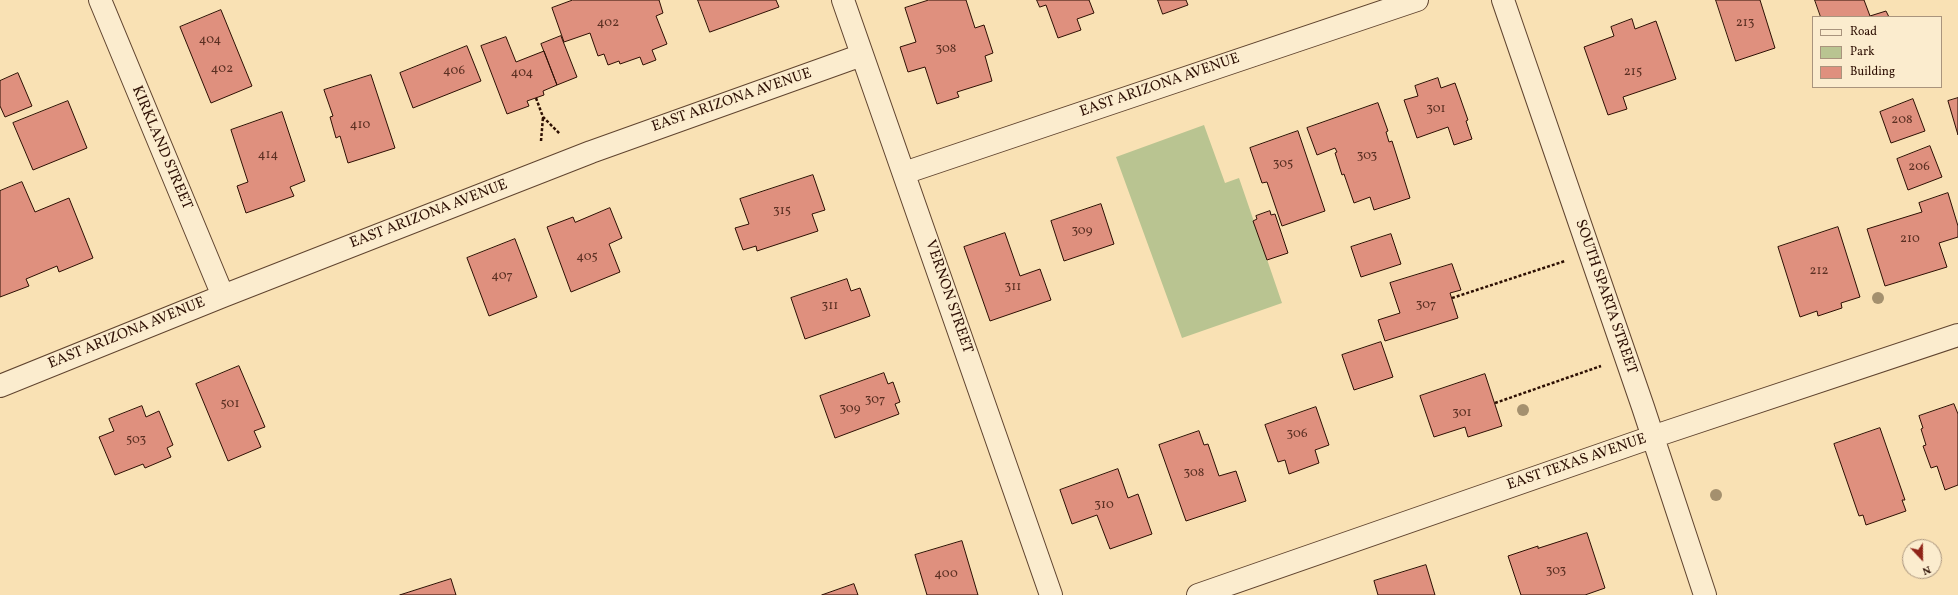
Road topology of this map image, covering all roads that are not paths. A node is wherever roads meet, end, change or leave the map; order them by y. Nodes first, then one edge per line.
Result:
1 (100, 0) edge
2 (843, 0) edge
3 (1417, 0) edge
4 (1504, 0) edge
5 (862, 55) junction
6 (904, 173) junction
7 (223, 296) junction
8 (1958, 336) edge
9 (0, 386) edge
10 (1652, 437) junction
11 (1051, 595) edge
12 (1198, 595) edge
13 (1705, 595) edge

1 - 7 street, KIRKLAND STREET
2 - 5 street, VERNON STREET
3 - 6 street, EAST ARIZONA AVENUE
4 - 10 street, SOUTH SPARTA STREET
5 - 6 street, VERNON STREET
5 - 7 street, EAST ARIZONA AVENUE
6 - 11 street, VERNON STREET
7 - 9 street, EAST ARIZONA AVENUE
8 - 10 street, EAST TEXAS AVENUE
10 - 12 street, EAST TEXAS AVENUE
10 - 13 street, SOUTH SPARTA STREET

